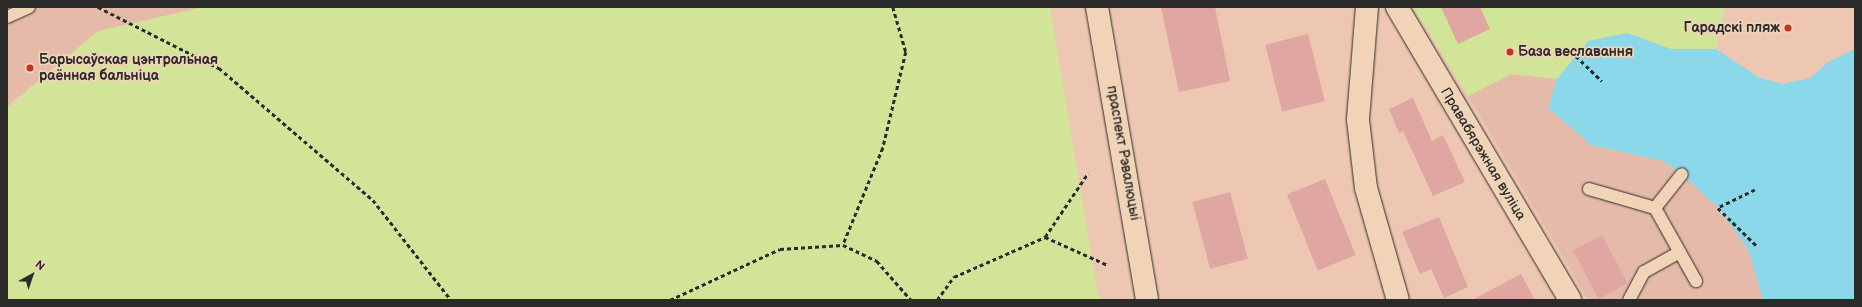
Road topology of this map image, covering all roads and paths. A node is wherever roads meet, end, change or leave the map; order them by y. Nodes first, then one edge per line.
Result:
1 (29, 7) edge
2 (98, 7) edge
3 (893, 7) edge
4 (1097, 7) edge
5 (1367, 7) edge
6 (1397, 7) edge
7 (7, 18) edge
8 (1576, 56) dead end
9 (1602, 81) dead end
10 (1088, 173) dead end
11 (1682, 174) dead end
12 (1590, 189) dead end
13 (1755, 190) dead end
14 (1655, 208) junction
15 (1045, 237) junction
16 (843, 245) junction
17 (1757, 246) dead end
18 (1680, 252) junction
19 (1108, 265) dead end
20 (1696, 281) dead end
21 (451, 300) edge
22 (670, 300) edge
23 (911, 300) edge
24 (937, 300) edge
25 (1147, 300) edge
26 (1398, 300) edge
27 (1570, 300) edge
28 (1628, 300) edge

1 - 7 lane
2 - 21 path
3 - 16 path
4 - 25 street, праспект Рэвалюцыі
5 - 26 street
6 - 27 street, Правабярэжная вуліца
8 - 9 path
10 - 15 path
11 - 14 lane
12 - 14 lane
13 - 17 path
14 - 18 lane
15 - 19 path
15 - 24 path
16 - 22 path
16 - 23 path
18 - 20 lane
18 - 28 lane

